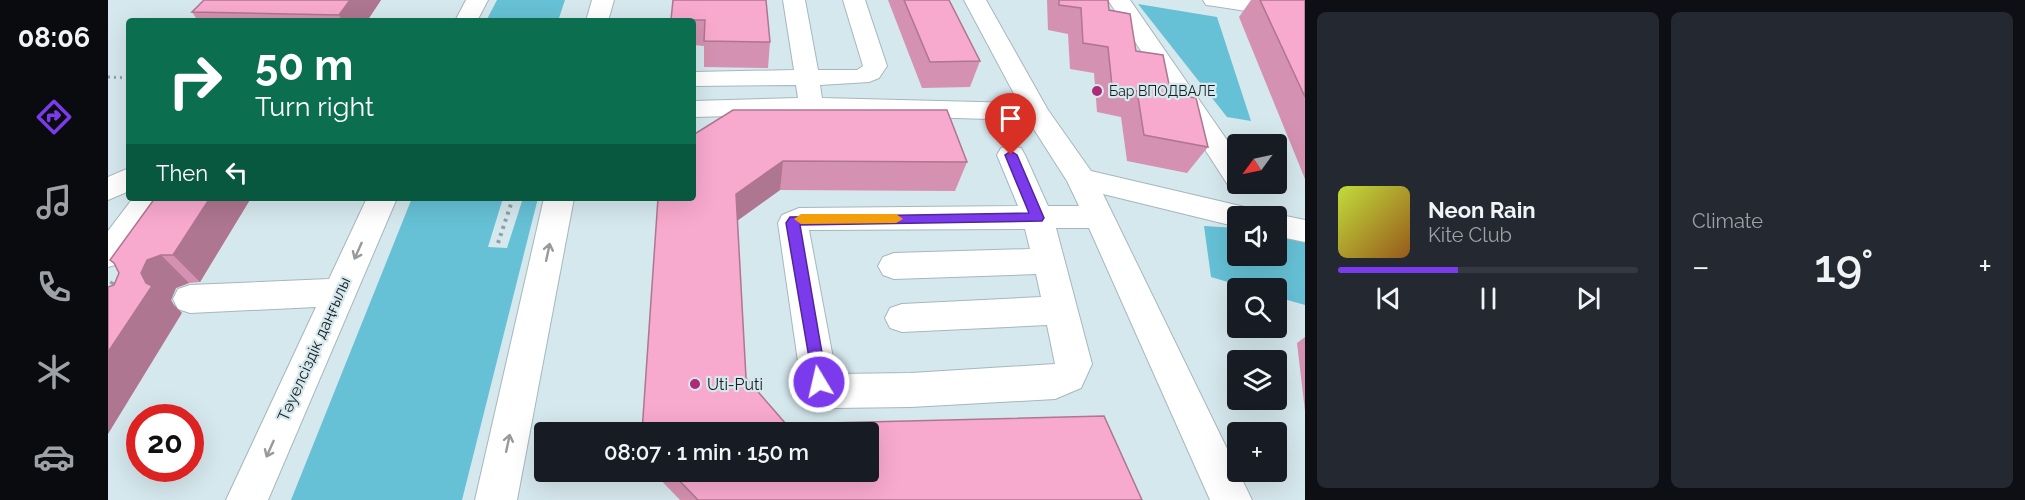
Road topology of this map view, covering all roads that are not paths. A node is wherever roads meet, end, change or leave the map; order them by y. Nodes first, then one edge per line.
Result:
1 (477, 0) edge
2 (603, 0) edge
3 (794, 0) edge
4 (854, 0) edge
5 (975, 0) edge
6 (1119, 0) edge
7 (1214, 0) edge
8 (1252, 3) edge
9 (1305, 13) edge
10 (468, 18) edge
11 (598, 18) edge
12 (806, 77) junction
13 (696, 79) edge
14 (811, 106) junction
15 (696, 109) edge
16 (1036, 112) junction
17 (1011, 155) dead end
18 (1227, 162) edge
19 (1081, 179) junction
20 (126, 180) edge
21 (108, 190) edge
22 (147, 201) edge
23 (381, 201) edge
24 (558, 201) edge
25 (1227, 213) edge
26 (1038, 218) junction
27 (1098, 218) junction
28 (1287, 227) edge
29 (1305, 231) edge
30 (1050, 261) junction
31 (894, 266) dead end
32 (112, 267) edge
33 (340, 292) junction
34 (190, 299) dead end
35 (1062, 310) junction
36 (902, 318) dead end
37 (247, 500) edge
38 (496, 500) edge
39 (1231, 500) edge

1 - 10 street
2 - 11 street
3 - 12 street
4 - 12 street
5 - 16 street
6 - 18 street
7 - 8 street
8 - 9 street
12 - 13 street
12 - 14 street
14 - 15 street
14 - 16 street
16 - 19 street
17 - 26 street
19 - 25 street
19 - 27 street
20 - 21 street
22 - 32 street
23 -> 33 street, Тәуелсіздік даңғылы
38 -> 24 street
26 - 27 street
26 - 30 street
26 - 35 street
27 - 39 street
28 - 29 street
30 - 31 street
30 - 35 street
33 - 34 street
33 -> 37 street, Тәуелсіздік даңғылы
35 - 36 street

